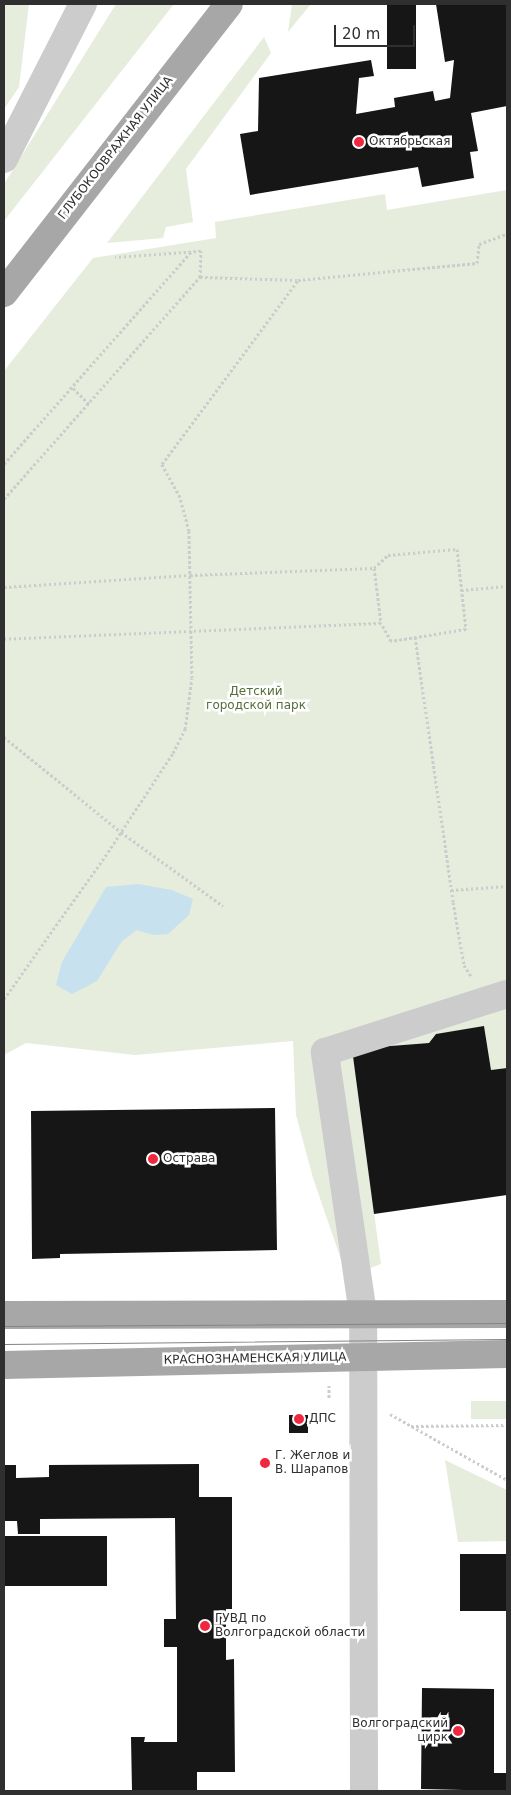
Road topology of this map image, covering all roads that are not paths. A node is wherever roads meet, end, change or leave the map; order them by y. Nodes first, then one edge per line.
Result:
1 (83, 4) edge
2 (229, 4) edge
3 (4, 160) edge
4 (4, 293) edge
5 (498, 998) edge
6 (363, 1314) junction
7 (507, 1314) edge
8 (4, 1315) edge
9 (507, 1354) edge
10 (361, 1357) junction
11 (4, 1365) edge
12 (364, 1791) edge

1 - 3 lane
2 - 4 main road, ГЛУБОКООВРАЖНАЯ УЛИЦА
5 - 6 lane
6 - 7 main road
6 - 8 main road
6 - 10 lane
9 - 10 main road, КРАСНОЗНАМЕНСКАЯ УЛИЦА
10 - 11 main road, КРАСНОЗНАМЕНСКАЯ УЛИЦА
10 - 12 lane

